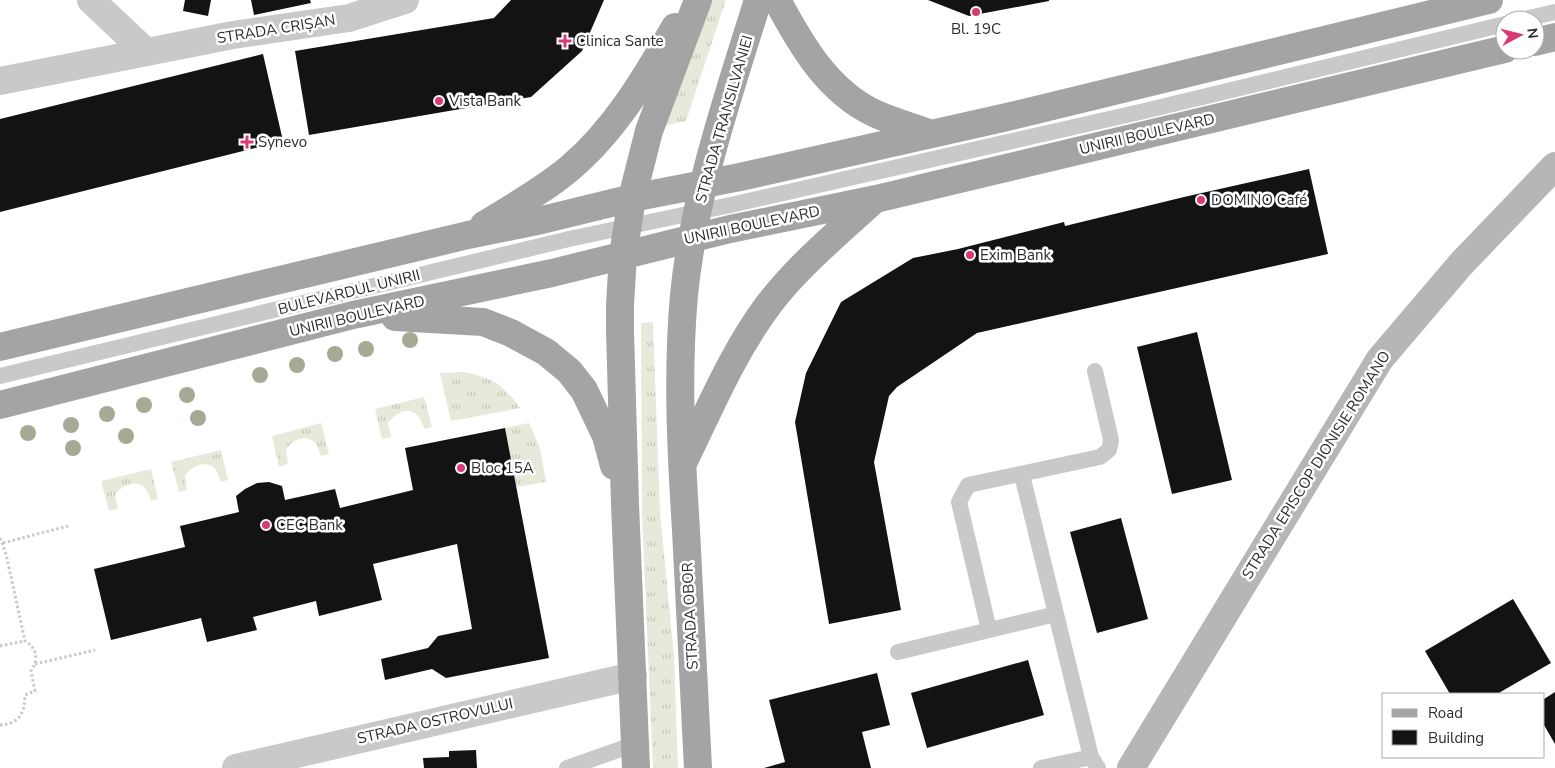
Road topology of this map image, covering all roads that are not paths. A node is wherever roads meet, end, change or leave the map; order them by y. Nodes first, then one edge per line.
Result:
1 (91, 0) edge
2 (405, 0) edge
3 (690, 0) edge
4 (698, 0) edge
5 (758, 0) edge
6 (777, 0) edge
7 (1489, 0) edge
8 (347, 9) edge
9 (1495, 26) edge
10 (145, 51) junction
11 (1495, 51) edge
12 (0, 81) edge
13 (930, 134) junction
14 (1555, 166) edge
15 (705, 183) junction
16 (632, 198) junction
17 (876, 198) junction
18 (698, 211) junction
19 (628, 226) junction
20 (468, 235) junction
21 (693, 238) junction
22 (623, 255) junction
23 (353, 315) junction
24 (0, 348) edge
25 (1095, 371) dead end
26 (0, 376) edge
27 (0, 405) edge
28 (682, 464) junction
29 (1022, 474) junction
30 (625, 504) junction
31 (1056, 614) junction
32 (989, 630) junction
33 (898, 652) dead end
34 (633, 676) junction
35 (636, 756) edge
36 (1094, 762) edge
37 (238, 768) edge
38 (567, 768) edge
39 (698, 768) edge
40 (1041, 768) edge
41 (1131, 768) edge

1 - 10 street
2 - 8 street, STRADA CRIȘAN
3 - 20 main road
4 - 16 main road
5 - 15 main road, STRADA TRANSILVANIEI
6 - 13 main road
7 - 13 main road
8 - 10 street, STRADA CRIȘAN
9 - 18 lane, BULEVARDUL UNIRII
10 - 12 street, STRADA CRIȘAN
11 - 17 main road, UNIRII BOULEVARD
13 - 15 main road
14 - 41 street, STRADA EPISCOP DIONISIE ROMANO
15 - 16 main road
15 - 18 main road, STRADA TRANSILVANIEI
16 - 19 main road
16 - 20 main road
17 - 21 main road, UNIRII BOULEVARD
17 - 28 main road
18 - 19 lane, BULEVARDUL UNIRII
18 - 21 main road, STRADA TRANSILVANIEI
19 - 22 main road
19 - 26 lane, BULEVARDUL UNIRII
20 - 24 main road
21 - 22 main road, UNIRII BOULEVARD
21 - 28 main road, STRADA TRANSILVANIEI
22 - 23 main road, UNIRII BOULEVARD
22 - 30 main road
23 - 27 main road, UNIRII BOULEVARD
23 - 30 main road
25 - 29 lane
28 - 39 main road, STRADA OBOR
29 - 31 lane
29 - 32 lane
30 - 34 main road
31 - 32 lane
31 - 36 lane
32 - 33 lane
34 - 35 main road
34 - 37 street, STRADA OSTROVULUI
35 - 38 lane
36 - 40 lane

